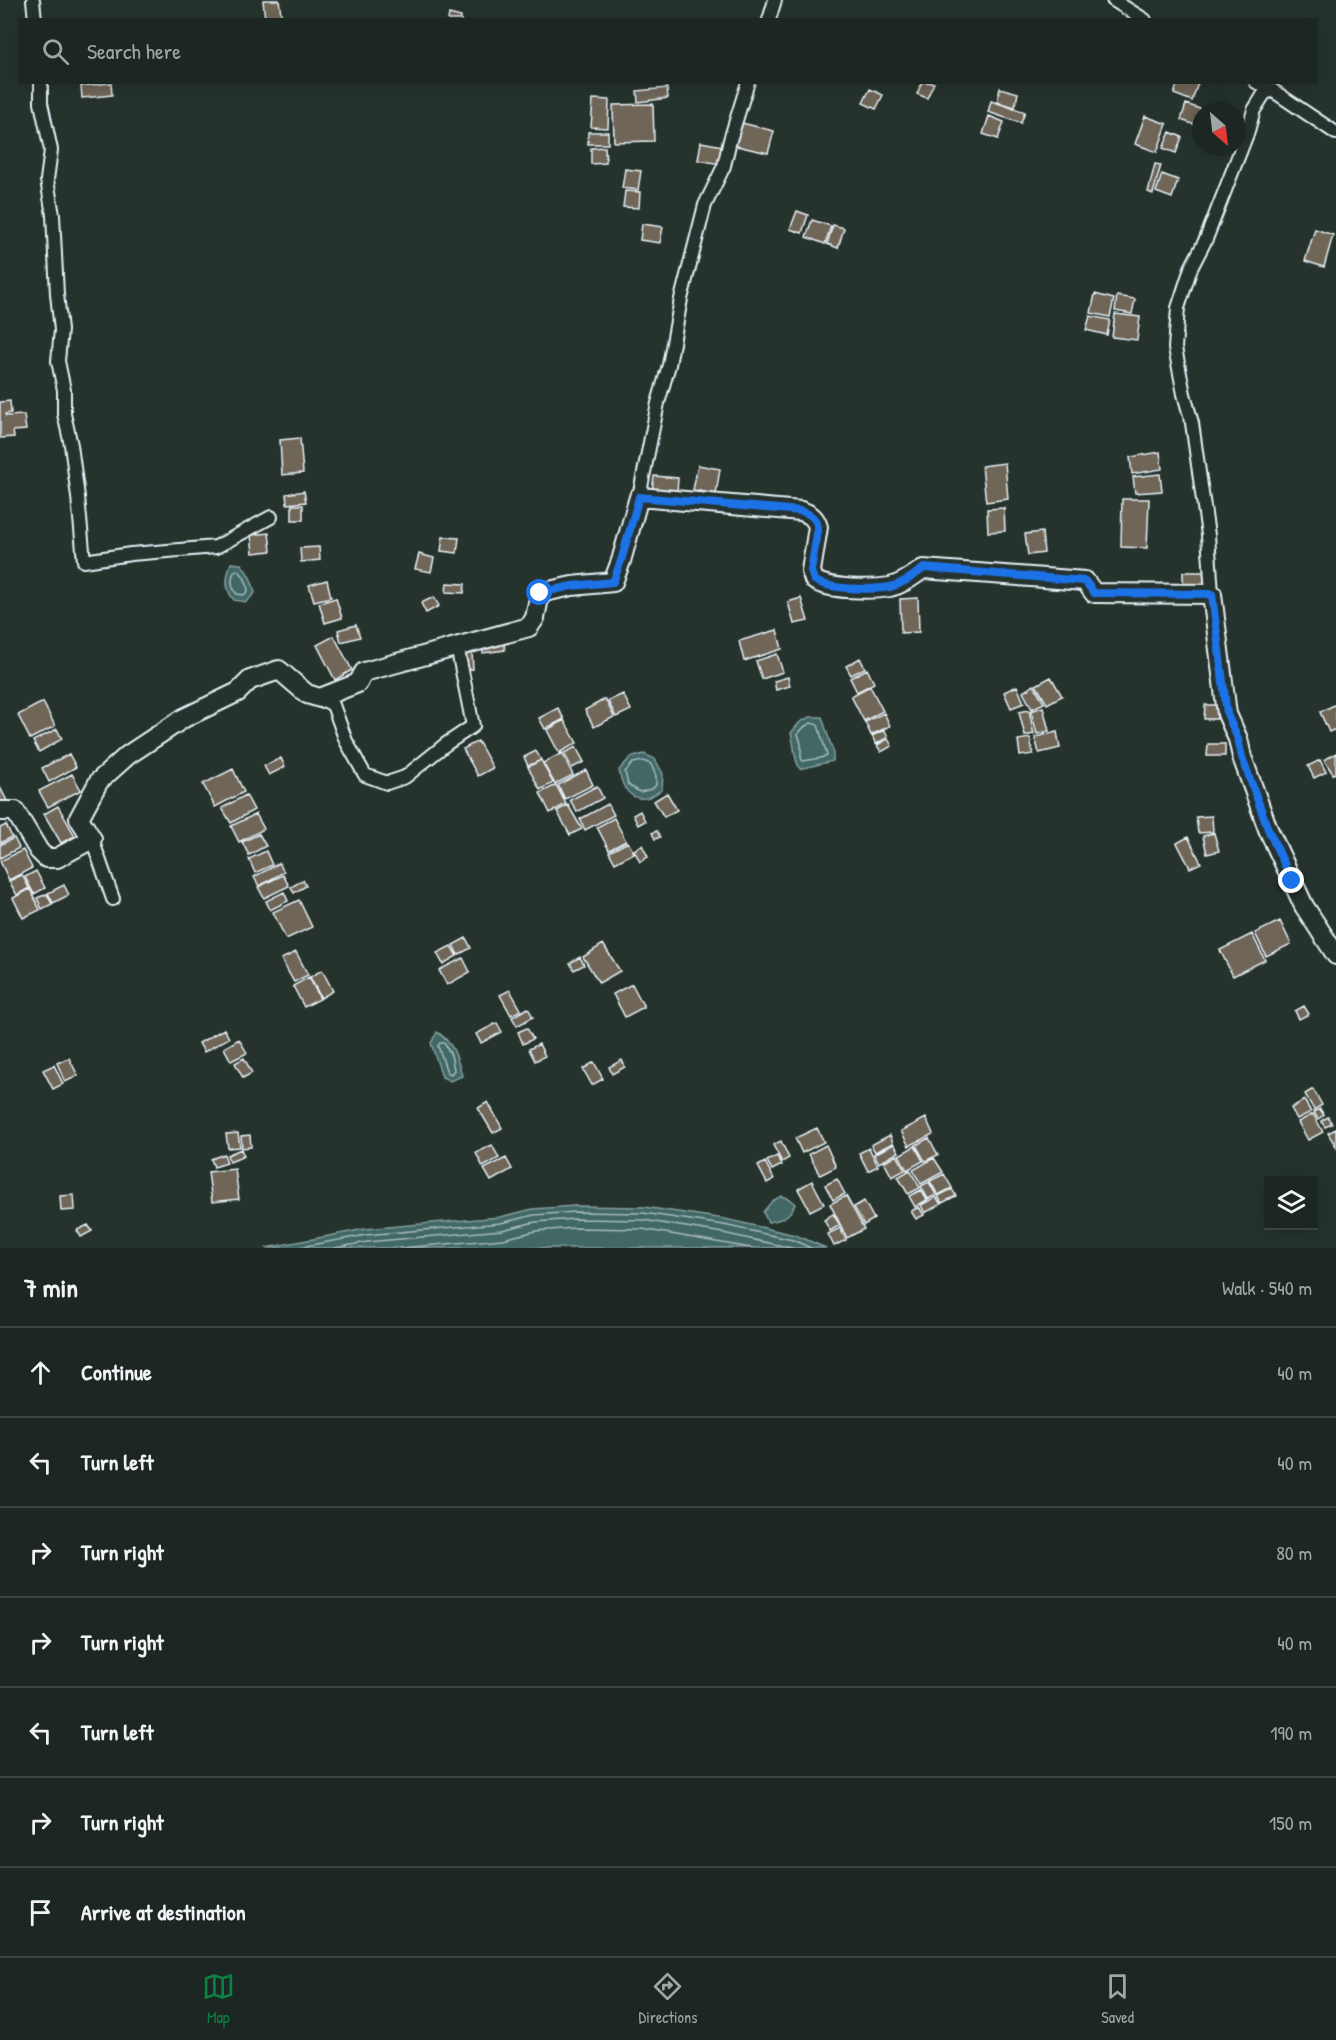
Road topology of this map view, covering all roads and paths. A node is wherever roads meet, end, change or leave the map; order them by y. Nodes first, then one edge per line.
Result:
1 (33, 0) edge
2 (775, 0) edge
3 (1113, 0) edge
4 (35, 18) edge
5 (769, 18) edge
6 (1142, 18) edge
7 (41, 84) edge
8 (747, 84) edge
9 (1260, 84) edge
10 (1272, 90) junction
11 (1336, 134) edge
12 (639, 497) junction
13 (271, 517) dead end
14 (1212, 594) junction
15 (457, 646) junction
16 (320, 698) junction
17 (0, 811) edge
18 (92, 839) junction
19 (113, 899) dead end
20 (1336, 956) edge

1 - 4 street
2 - 5 street
3 - 6 street
7 - 13 street
8 - 12 street
9 - 10 street
10 - 11 street
10 - 14 street
12 - 14 main road
12 - 15 main road
14 - 20 main road
15 - 16 main road
15 - 16 street
16 - 18 main road
17 - 18 main road
18 - 19 street

